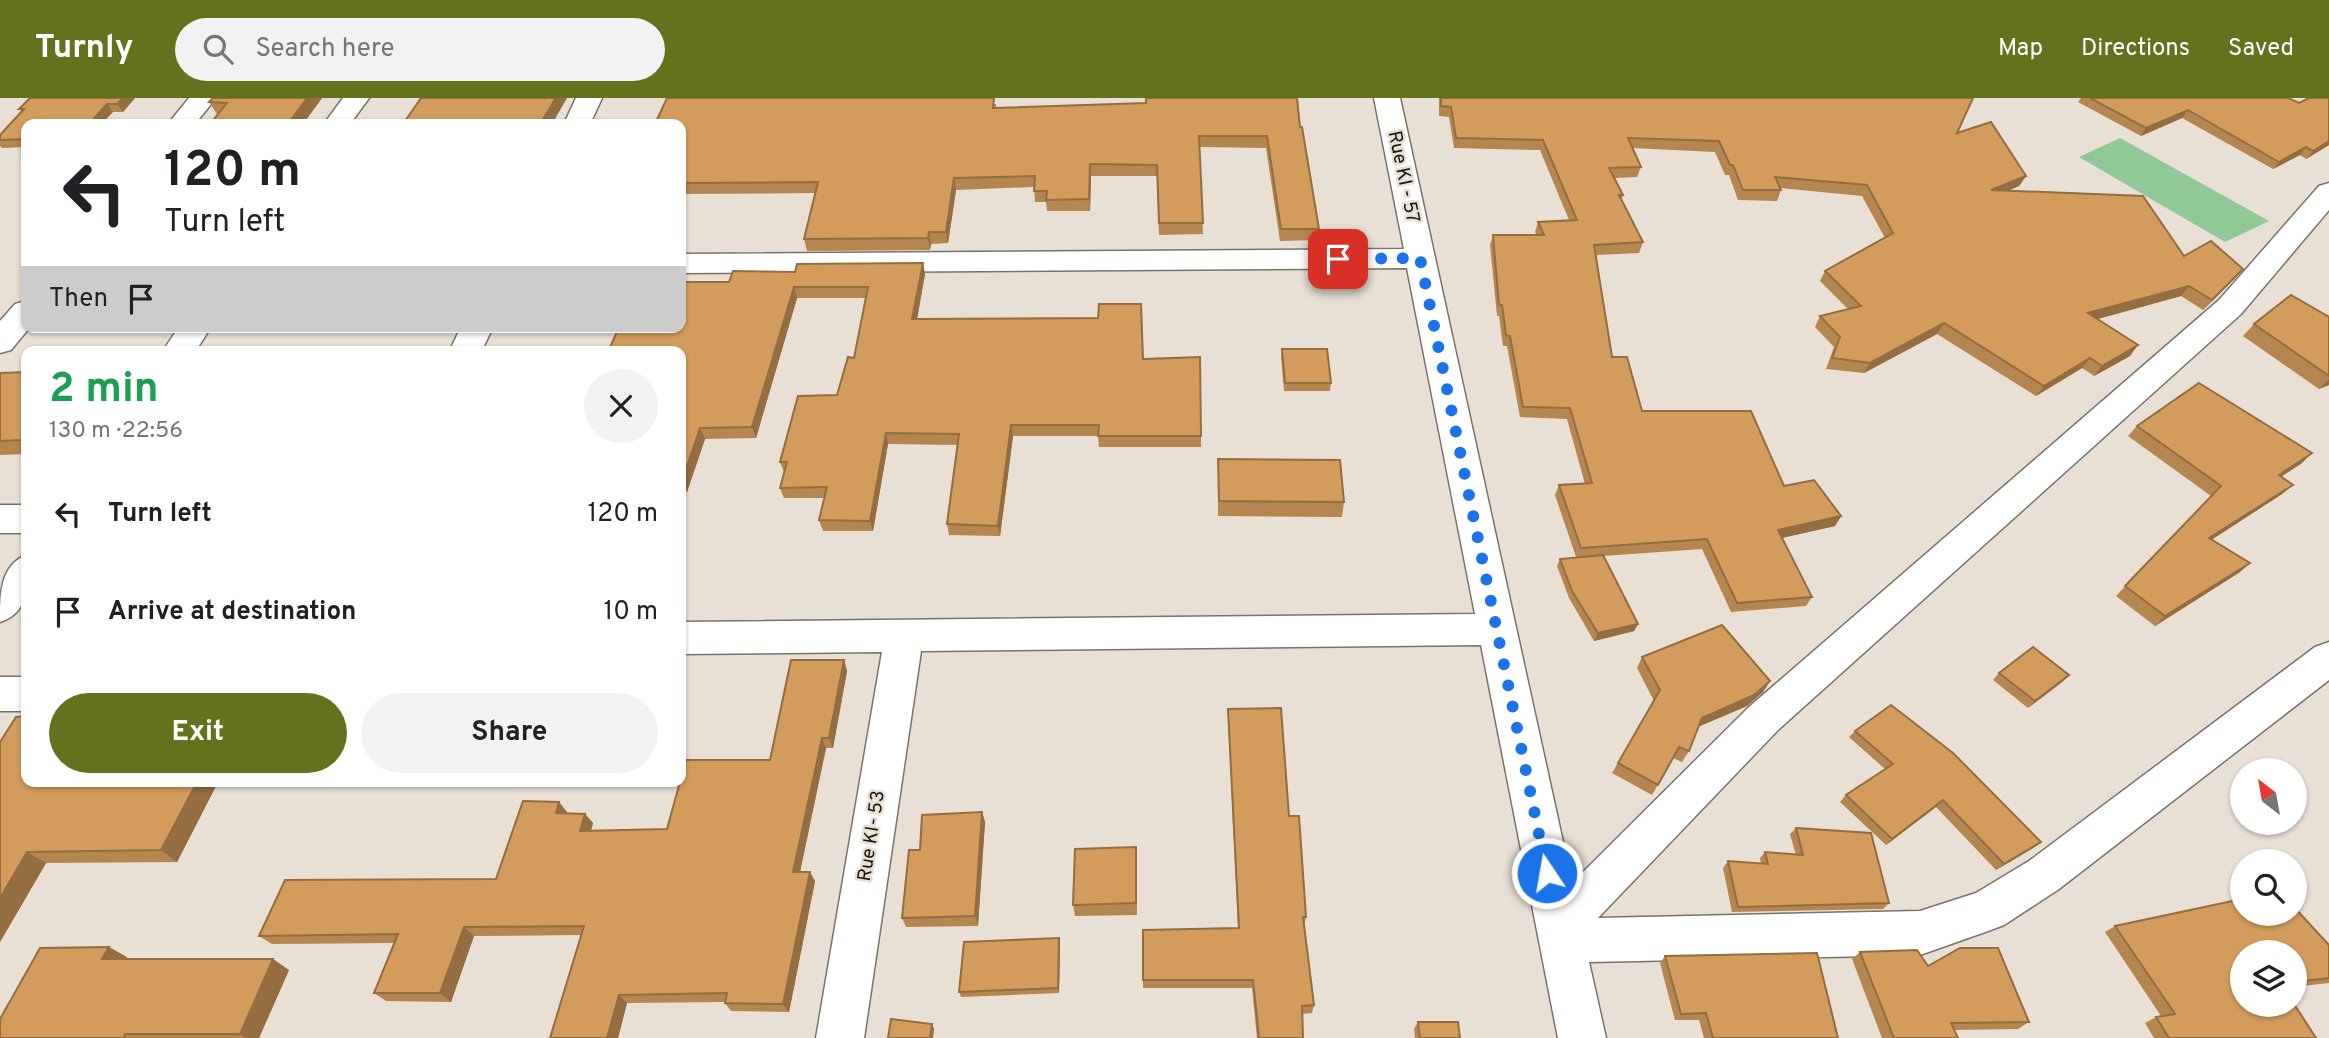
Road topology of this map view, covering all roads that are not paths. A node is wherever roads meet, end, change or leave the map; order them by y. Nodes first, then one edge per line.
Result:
1 (202, 98) edge
2 (356, 98) edge
3 (589, 98) edge
4 (1387, 98) edge
5 (185, 119) edge
6 (341, 119) edge
7 (579, 119) edge
8 (2329, 192) edge
9 (1420, 258) junction
10 (686, 263) edge
11 (21, 317) edge
12 (0, 342) edge
13 (0, 519) edge
14 (21, 519) edge
15 (21, 577) edge
16 (0, 607) edge
17 (1497, 629) junction
18 (904, 635) junction
19 (686, 638) edge
20 (2329, 658) edge
21 (0, 694) edge
22 (21, 694) edge
23 (1560, 934) junction
24 (840, 1038) edge
25 (1582, 1038) edge

1 - 5 street
2 - 6 street
3 - 7 street
4 - 9 street, Rue KI - 57
8 - 23 street
9 - 10 street
9 - 17 street, Rue KI - 57
11 - 12 street
13 - 14 street
15 - 16 street
17 - 18 street
17 - 23 street, Rue KI - 57
18 - 19 street
18 - 24 street, Rue KI- 53
20 - 23 street
21 - 22 street
23 - 25 street, Rue KI - 57

